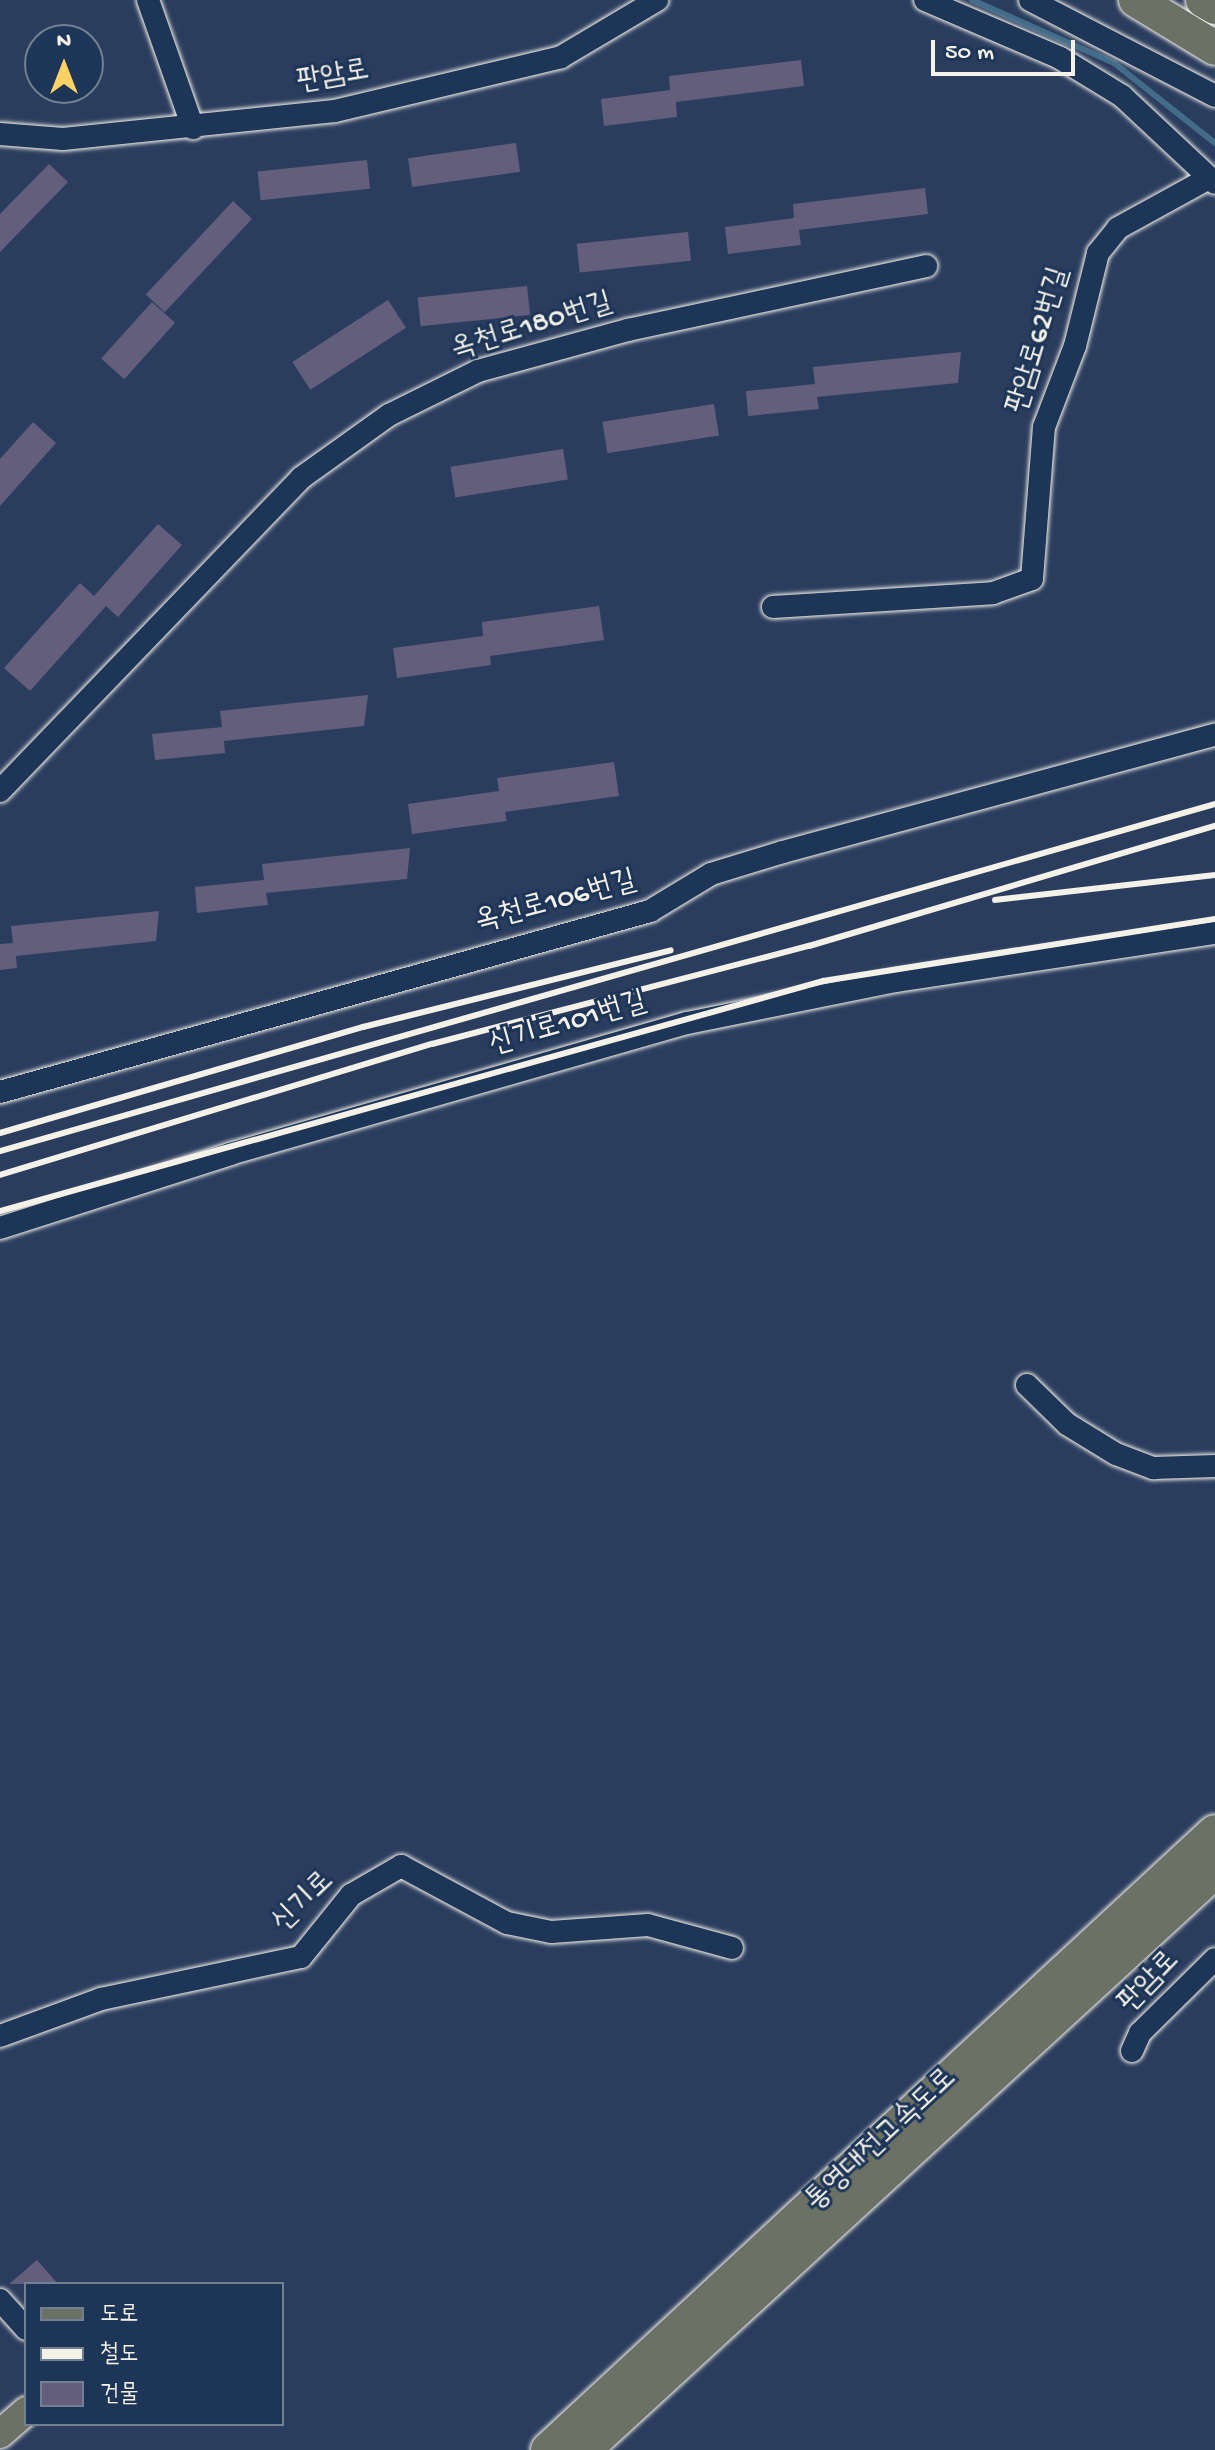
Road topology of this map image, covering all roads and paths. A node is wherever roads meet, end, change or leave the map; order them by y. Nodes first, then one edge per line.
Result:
1 (148, 0) edge
2 (657, 0) edge
3 (925, 0) edge
4 (1030, 0) edge
5 (1136, 0) edge
6 (1144, 0) edge
7 (1203, 0) edge
8 (1215, 7) edge
9 (1174, 25) junction
10 (1215, 48) edge
11 (1215, 96) edge
12 (193, 128) junction
13 (0, 134) edge
14 (1211, 181) edge
15 (926, 266) dead end
16 (773, 607) dead end
17 (1215, 735) edge
18 (5, 776) edge
19 (1215, 923) edge
20 (1215, 933) edge
21 (1166, 939) junction
22 (0, 1092) edge
23 (0, 1228) edge
24 (1027, 1385) dead end
25 (1215, 1466) edge
26 (1215, 1832) edge
27 (1215, 1871) edge
28 (732, 1948) dead end
29 (1215, 1959) edge
30 (0, 2036) edge
31 (1132, 2051) dead end
32 (0, 2300) edge
33 (24, 2327) edge
34 (24, 2413) edge
35 (0, 2434) edge
36 (548, 2450) edge
37 (584, 2450) edge

1 - 12 street
2 - 12 street, 판암로
3 - 14 street
4 - 11 street
5 - 9 highway
6 - 9 highway
7 - 8 highway
9 - 10 highway
12 - 13 street, 판암로
14 - 16 street, 판암로62번길
15 - 18 street, 옥천로180번길
17 - 22 street, 옥천로106번길
19 - 21 street
20 - 21 street
21 - 23 street, 신기로101번길
24 - 25 street
26 - 36 highway, 통영대전고속도로
27 - 37 highway, 통영대전고속도로
28 - 30 street, 신기로
29 - 31 street, 판암로
32 - 33 street
34 - 35 main road

